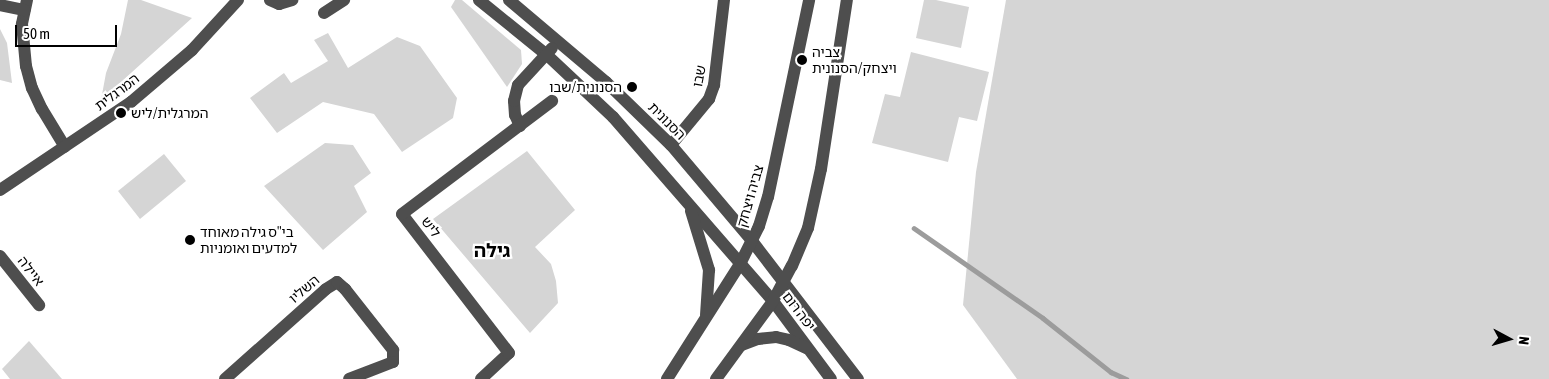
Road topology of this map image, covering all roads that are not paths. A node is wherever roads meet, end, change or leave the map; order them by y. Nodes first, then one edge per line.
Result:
1 (238, 0) edge
2 (270, 0) edge
3 (292, 0) edge
4 (344, 0) edge
5 (479, 0) edge
6 (509, 0) edge
7 (724, 0) edge
8 (809, 0) edge
9 (847, 0) edge
10 (26, 5) edge
11 (0, 6) edge
12 (324, 13) dead end
13 (559, 41) junction
14 (547, 55) junction
15 (552, 101) dead end
16 (520, 126) junction
17 (671, 144) junction
18 (65, 147) junction
19 (0, 190) edge
20 (687, 201) junction
21 (752, 241) junction
22 (0, 256) edge
23 (740, 264) junction
24 (784, 282) junction
25 (773, 301) junction
26 (39, 305) dead end
27 (706, 321) junction
28 (742, 345) junction
29 (810, 351) junction
30 (225, 379) edge
31 (349, 379) edge
32 (480, 379) edge
33 (667, 379) edge
34 (716, 379) edge
35 (831, 379) edge
36 (858, 379) edge

1 - 18 street, המרגלית
2 - 3 street
4 - 12 street
5 - 14 street
6 - 13 street, הסנונית
7 - 17 street, שבו
8 - 21 street, צביה ויצחק
9 - 24 street
10 - 11 street
10 - 18 street
13 - 14 street
13 - 17 street, הסנונית
14 - 16 street
14 - 20 street
15 - 16 street, ליש
16 - 32 street, ליש
17 - 21 street, הסנונית
18 - 19 street, המרגלית
20 - 23 street
20 - 27 street
21 - 23 street, צביה ויצחק
21 - 24 street, הסנונית
22 - 26 street, איילה
23 - 25 street, יפה רום
23 - 27 street, צביה ויצחק
24 - 25 street
24 - 36 street, יפה רום
25 - 28 street
25 - 29 street, יפה רום
27 - 33 street, צביה ויצחק
28 - 29 street
28 - 34 street
29 - 35 street, יפה רום
30 - 31 street, השליו

